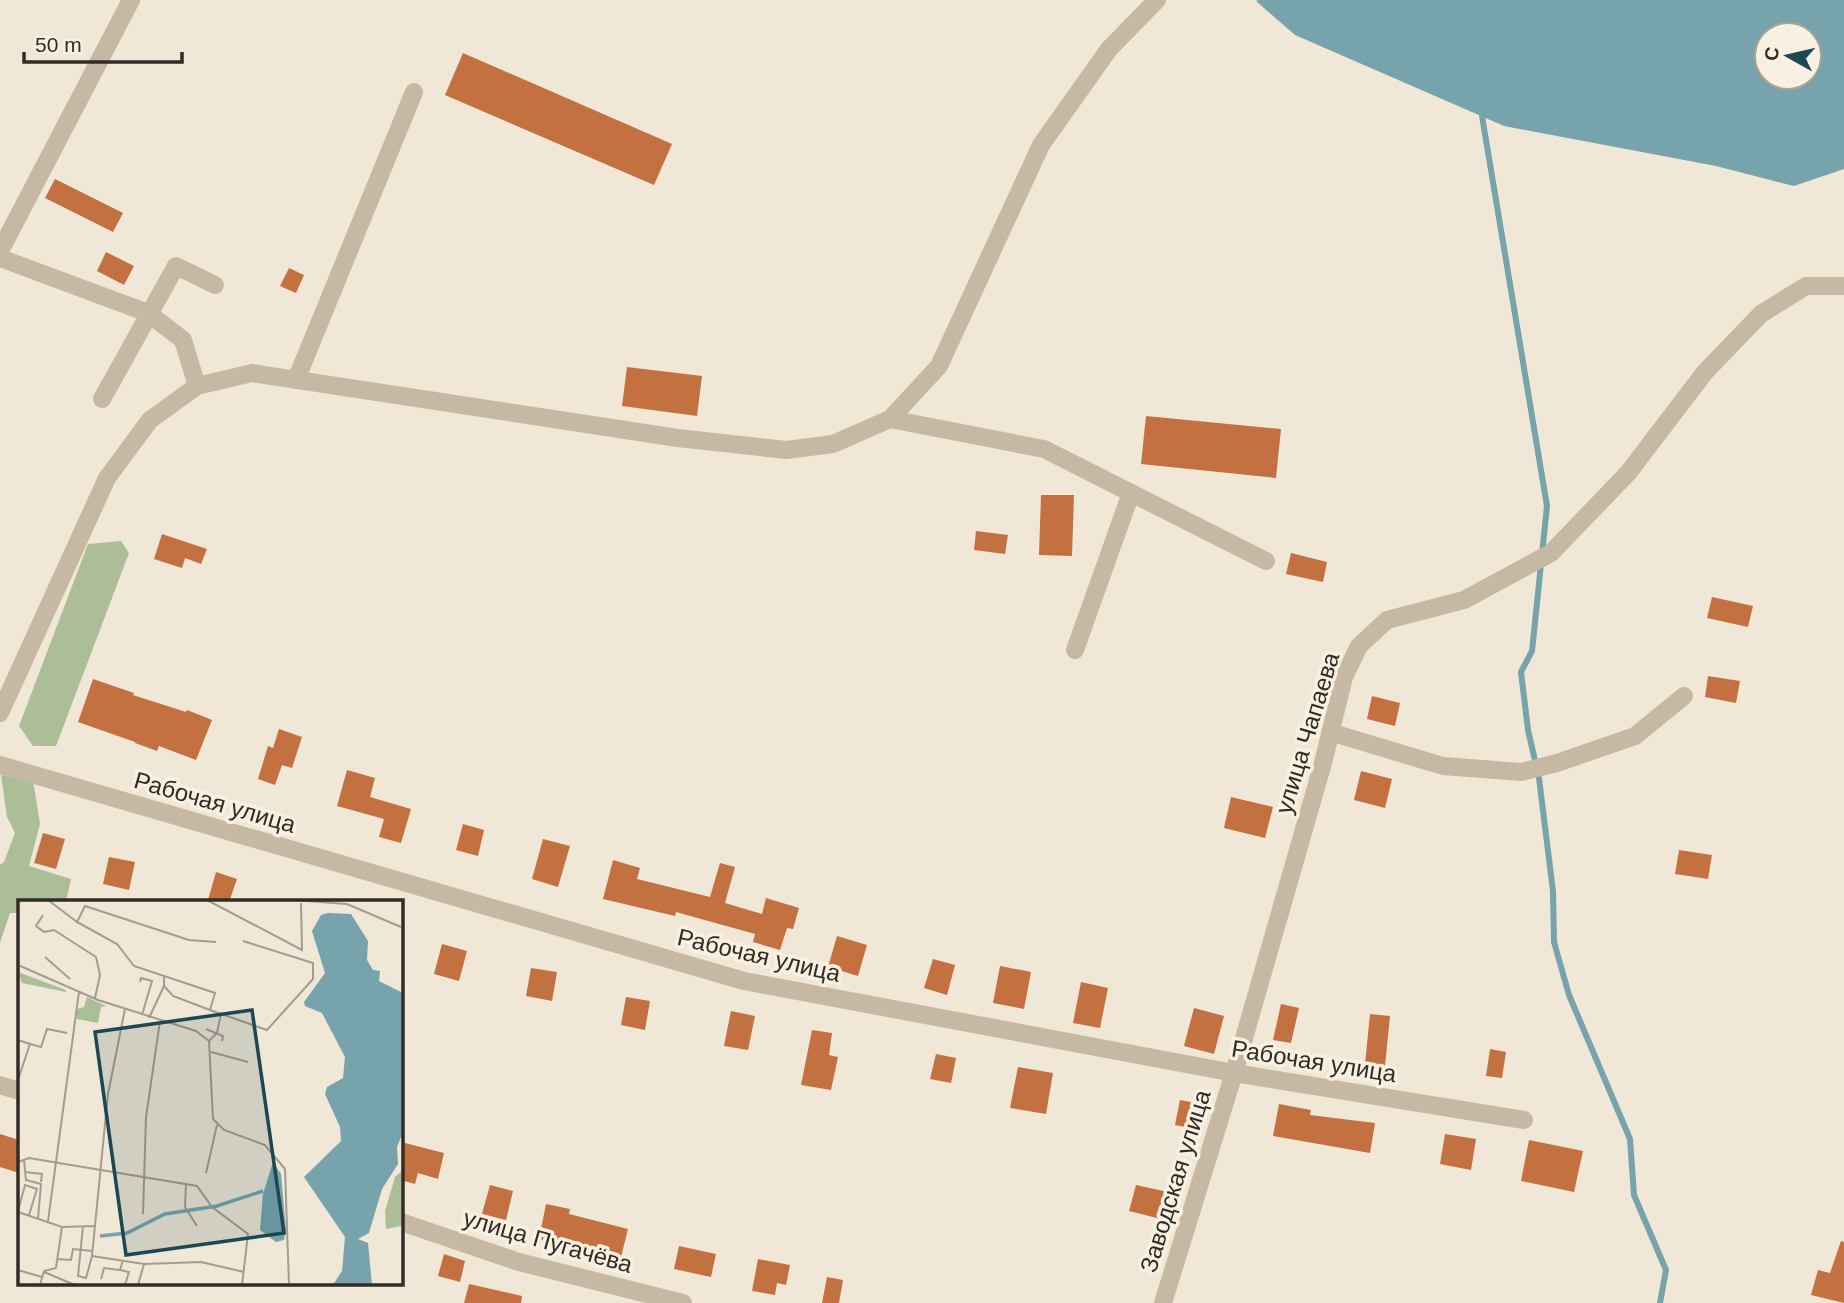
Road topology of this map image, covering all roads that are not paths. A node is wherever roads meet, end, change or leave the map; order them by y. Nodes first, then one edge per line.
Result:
1 (131, 0) edge
2 (1157, 0) edge
3 (414, 92) dead end
4 (0, 251) edge
5 (0, 258) edge
6 (215, 285) dead end
7 (1844, 286) edge
8 (149, 313) junction
9 (296, 380) junction
10 (197, 386) junction
11 (102, 399) dead end
12 (890, 419) junction
13 (1131, 493) junction
14 (1266, 561) dead end
15 (1075, 650) dead end
16 (1684, 695) dead end
17 (0, 713) edge
18 (1330, 732) junction
19 (0, 765) edge
20 (1234, 1073) junction
21 (0, 1085) edge
22 (18, 1091) edge
23 (1524, 1120) dead end
24 (402, 1222) edge
25 (683, 1303) edge
26 (1163, 1303) edge

1 - 4 street
2 - 12 street
3 - 9 street
5 - 8 street
6 - 8 street
7 - 18 street, улица Чапаева
8 - 10 street
8 - 11 street
9 - 10 street
9 - 12 street
10 - 17 street
12 - 13 street
13 - 14 street
13 - 15 street
16 - 18 street
18 - 20 street, улица Чапаева
19 - 20 street, Рабочая улица
20 - 23 street, Рабочая улица
20 - 26 street, Заводская улица
21 - 22 street
24 - 25 street, улица Пугачёва

